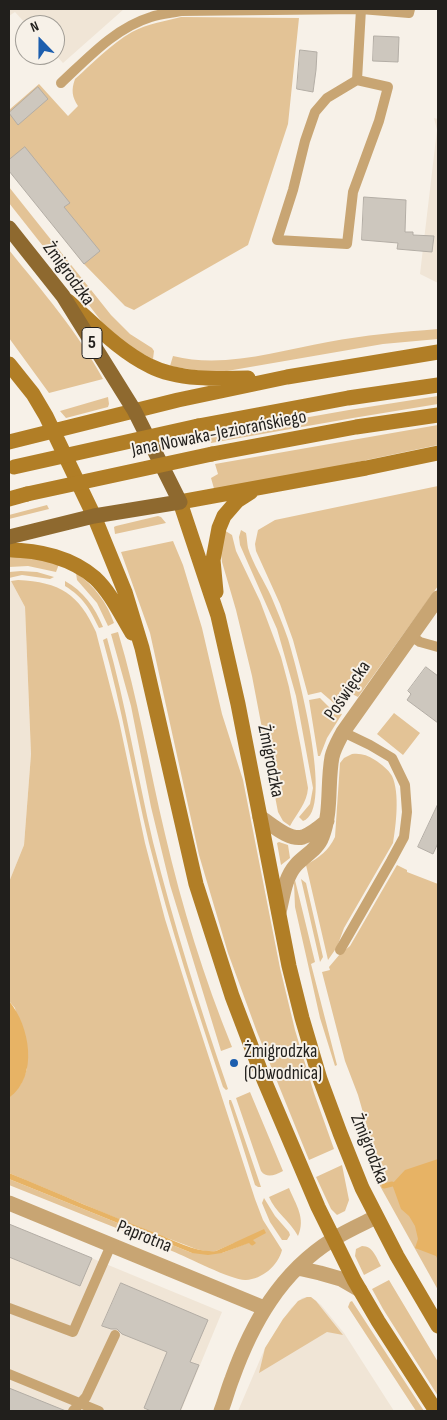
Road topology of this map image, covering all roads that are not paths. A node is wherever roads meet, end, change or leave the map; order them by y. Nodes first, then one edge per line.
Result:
1 (361, 9) edge
2 (410, 9) edge
3 (357, 80) junction
4 (61, 82) dead end
5 (9, 228) edge
6 (63, 296) junction
7 (438, 352) edge
8 (9, 364) edge
9 (288, 377) junction
10 (438, 384) edge
11 (134, 410) junction
12 (438, 414) edge
13 (54, 431) junction
14 (9, 442) edge
15 (438, 453) edge
16 (11, 468) edge
17 (258, 488) junction
18 (9, 499) edge
19 (180, 502) junction
20 (94, 516) junction
21 (9, 537) edge
22 (9, 550) edge
23 (438, 598) edge
24 (218, 616) junction
25 (411, 636) junction
26 (438, 647) edge
27 (142, 648) junction
28 (343, 732) junction
29 (260, 817) junction
30 (327, 821) junction
31 (279, 912) junction
32 (340, 950) dead end
33 (9, 1203) edge
34 (376, 1217) junction
35 (333, 1239) junction
36 (111, 1244) junction
37 (298, 1268) junction
38 (360, 1290) junction
39 (9, 1308) edge
40 (264, 1308) junction
41 (438, 1326) edge
42 (115, 1335) dead end
43 (9, 1374) edge
44 (77, 1407) edge
45 (225, 1410) edge
46 (99, 1411) edge
47 (436, 1411) edge

1 - 2 lane
1 - 3 lane
1 - 4 lane
3 - 3 lane
5 - 6 main road, Żmigrodzka / 5
6 - 9 main road
6 - 11 main road, Żmigrodzka / 5
7 - 9 main road
8 - 13 main road
9 - 11 main road
10 - 16 main road, Jana Nowaka-Jeziorańskiego, bridge
11 - 13 main road
11 - 19 main road, Żmigrodzka / 5
12 - 18 main road, Jana Nowaka-Jeziorańskiego, bridge
13 - 14 main road
13 - 20 main road
15 - 17 main road
17 - 19 main road
17 - 24 main road
19 - 20 main road
19 - 24 main road, Żmigrodzka
20 - 21 main road
20 - 27 main road
22 - 27 main road
23 - 25 street, Poświęcka
24 - 29 main road, Żmigrodzka
25 - 26 lane
25 - 28 street, Poświęcka
27 - 35 main road
28 - 30 street, Poświęcka
28 - 32 lane
29 - 30 street
29 - 31 main road, Żmigrodzka
30 - 31 street, Poświęcka
31 - 34 main road, Żmigrodzka
33 - 36 street, Paprotna
34 - 35 street
34 - 41 main road, Żmigrodzka
35 - 37 street
35 - 38 main road
36 - 39 lane
36 - 40 street, Paprotna
37 - 38 street
37 - 40 street
38 - 47 main road
40 - 45 street
42 - 44 lane
43 - 44 lane
44 - 46 lane

